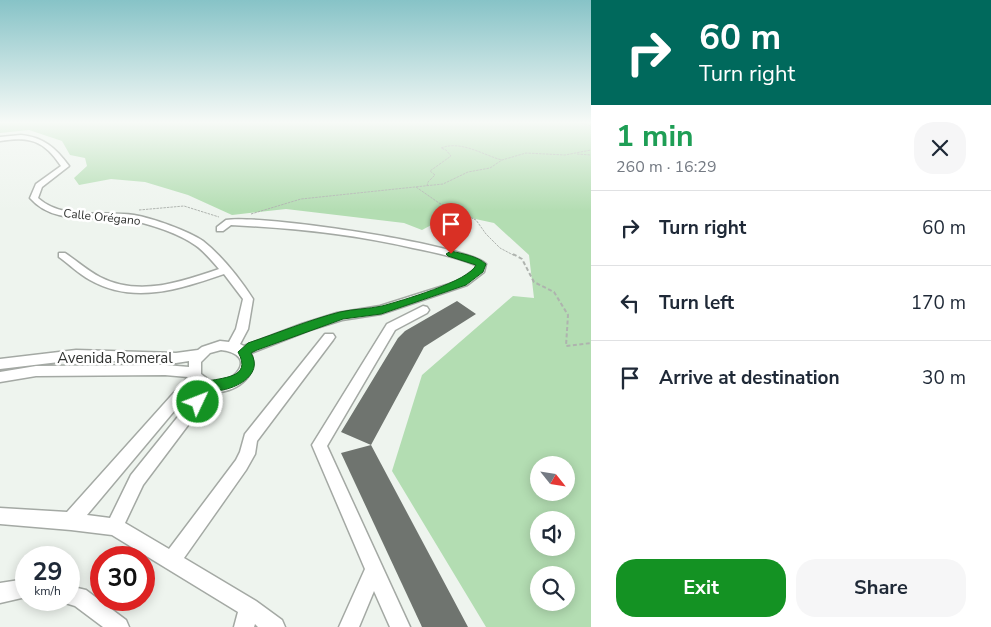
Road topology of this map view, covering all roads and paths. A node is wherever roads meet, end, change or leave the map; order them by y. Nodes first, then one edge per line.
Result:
1 (54, 152) edge
2 (448, 152) edge
3 (476, 152) edge
4 (582, 152) edge
5 (575, 154) junction
6 (591, 155) edge
7 (502, 160) junction
8 (416, 187) junction
9 (428, 187) junction
10 (136, 210) dead end
11 (247, 216) dead end
12 (224, 217) dead end
13 (220, 229) dead end
14 (62, 255) dead end
15 (226, 270) junction
16 (423, 310) dead end
17 (328, 337) dead end
18 (591, 343) edge
19 (239, 349) junction
20 (199, 355) junction
21 (0, 364) edge
22 (195, 375) junction
23 (0, 377) edge
24 (210, 386) junction
25 (0, 516) edge
26 (71, 520) junction
27 (115, 527) junction
28 (171, 561) junction
29 (374, 569) junction
30 (15, 590) edge
31 (0, 593) edge
32 (80, 597) edge
33 (249, 608) junction
34 (119, 627) edge
35 (244, 627) edge
36 (275, 627) edge
37 (349, 627) edge
38 (400, 627) edge

1 - 15 street, Calle Orégano
2 - 9 path
3 - 7 path
4 - 5 path
5 - 6 path
5 - 7 path
7 - 9 path
8 - 9 path
8 - 11 path
8 - 18 path
10 - 12 path
13 - 19 street
14 - 15 street
15 - 19 street, Calle Orégano
16 - 29 street
17 - 28 street
19 - 20 street
19 - 24 street
20 - 21 street, Avenida Romeral
20 - 22 street
22 - 23 street, Avenida Romeral
22 - 24 street
22 - 26 street
24 - 27 street
25 - 26 street
26 - 27 street
27 - 28 street
28 - 33 street
29 - 37 street
29 - 38 street
30 - 31 street
32 - 34 street
33 - 35 street
33 - 36 street

